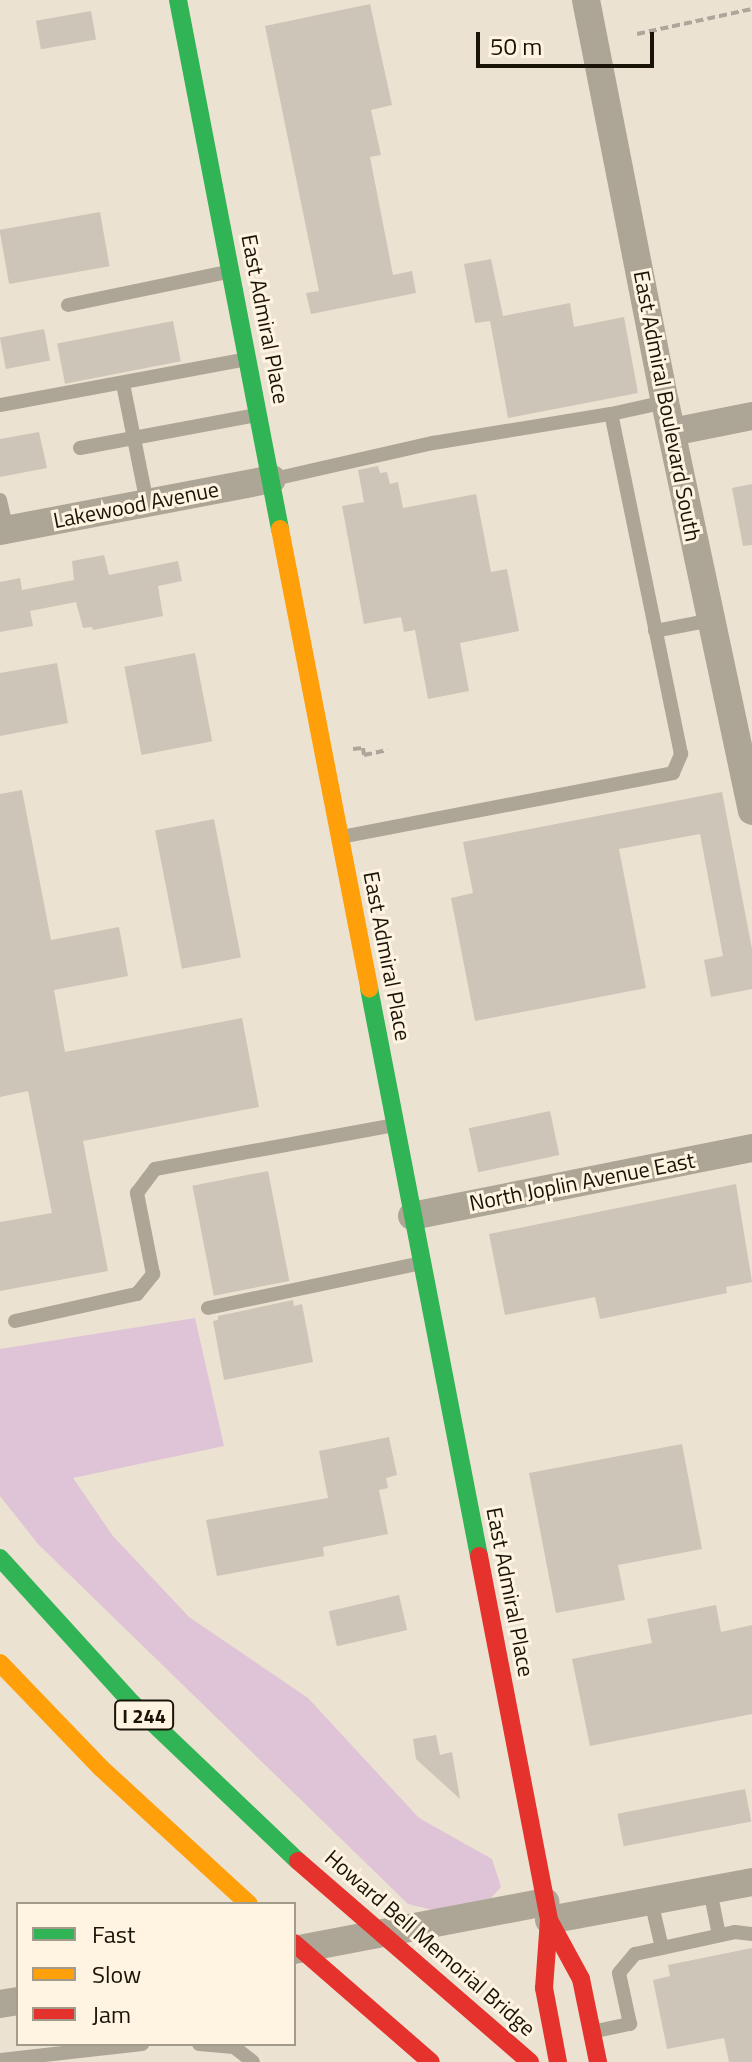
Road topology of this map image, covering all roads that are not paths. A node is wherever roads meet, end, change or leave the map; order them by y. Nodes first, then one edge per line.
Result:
1 (178, 0) edge
2 (586, 0) edge
3 (231, 271) junction
4 (68, 305) dead end
5 (248, 359) junction
6 (123, 384) junction
7 (665, 402) junction
8 (0, 405) edge
9 (611, 414) junction
10 (260, 415) junction
11 (752, 416) edge
12 (672, 432) junction
13 (134, 437) junction
14 (80, 448) dead end
15 (272, 479) junction
16 (0, 500) edge
17 (147, 503) junction
18 (4, 531) edge
19 (711, 620) junction
20 (655, 631) junction
21 (750, 793) edge
22 (340, 837) junction
23 (395, 1125) junction
24 (752, 1148) edge
25 (412, 1216) junction
26 (422, 1263) junction
27 (208, 1308) dead end
28 (15, 1321) dead end
29 (0, 1558) edge
30 (0, 1663) edge
31 (752, 1882) edge
32 (710, 1890) junction
33 (651, 1901) junction
34 (247, 1902) edge
35 (547, 1911) junction
36 (752, 1934) edge
37 (719, 1935) junction
38 (296, 1945) edge
39 (662, 1948) junction
40 (296, 1950) edge
41 (591, 2031) junction
42 (110, 2046) edge
43 (222, 2046) edge
44 (77, 2048) edge
45 (0, 2060) edge
46 (253, 2062) edge
47 (431, 2062) edge
48 (530, 2062) edge
49 (558, 2062) edge
50 (598, 2062) edge

1 - 3 main road, East Admiral Place
2 - 7 street, East Admiral Boulevard South
3 - 4 lane
3 - 5 main road, East Admiral Place
5 - 6 lane
5 - 10 main road, East Admiral Place
6 - 8 lane
6 - 13 lane
7 - 9 lane
7 - 12 street, East Admiral Boulevard South
9 - 15 lane
9 - 20 lane
10 - 13 lane
10 - 15 main road, East Admiral Place
11 - 12 street
12 - 19 street, East Admiral Boulevard South
13 - 14 lane
13 - 17 lane
15 - 17 street, Lakewood Avenue
15 - 22 main road, East Admiral Place
16 - 18 lane
17 - 18 street, Lakewood Avenue
19 - 20 lane
19 - 21 street, East Admiral Boulevard South
20 - 22 lane
22 - 23 main road, East Admiral Place
23 - 25 main road, East Admiral Place
23 - 28 lane
24 - 25 street, North Joplin Avenue East
25 - 26 main road, East Admiral Place
26 - 27 lane
26 - 35 main road, East Admiral Place
29 - 48 main road, Howard Bell Memorial Bridge / I 244, bridge
30 - 34 main road
31 - 32 street
32 - 33 street
32 - 37 lane
33 - 35 street
33 - 39 lane
35 - 40 street
35 - 41 main road
35 - 49 main road
36 - 37 lane
37 - 39 lane
38 - 47 main road, bridge
39 - 41 lane
41 - 50 main road
42 - 44 lane
43 - 46 lane
44 - 45 lane

